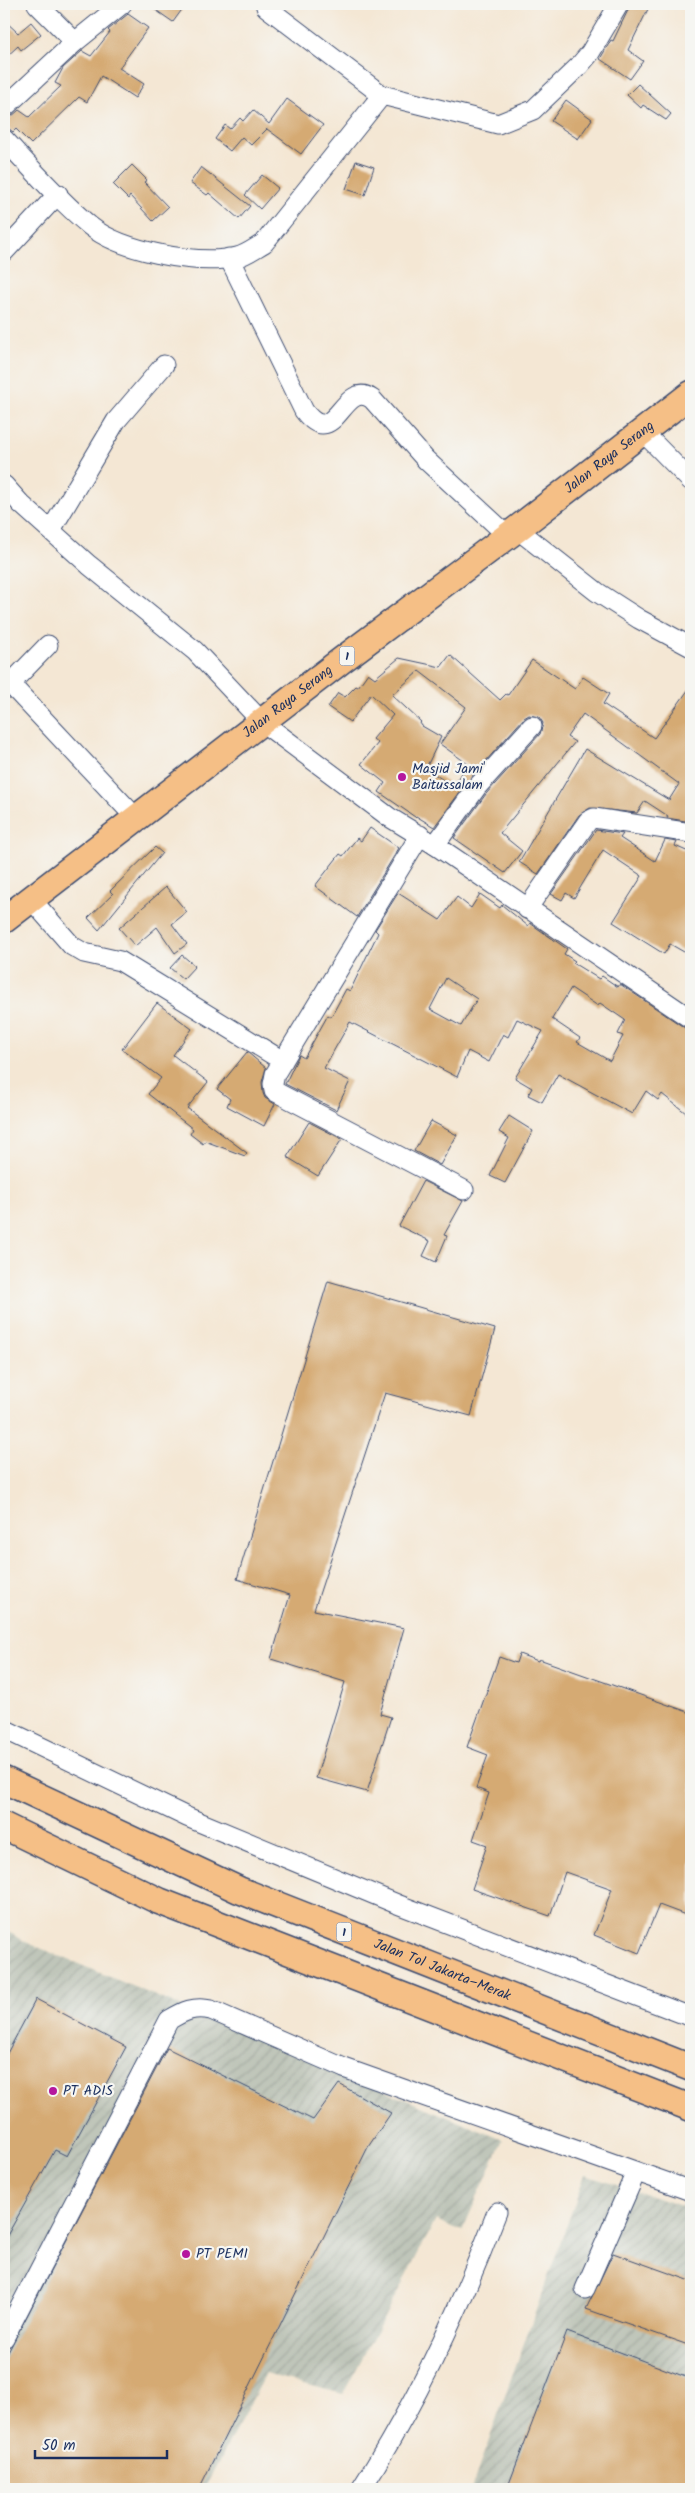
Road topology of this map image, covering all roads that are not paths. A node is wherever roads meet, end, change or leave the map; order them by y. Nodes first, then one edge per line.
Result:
1 (37, 4) edge
2 (122, 4) edge
3 (619, 4) edge
4 (266, 7) dead end
5 (75, 42) junction
6 (382, 95) junction
7 (4, 108) edge
8 (4, 139) edge
9 (58, 194) junction
10 (4, 252) edge
11 (229, 258) junction
12 (164, 365) dead end
13 (691, 394) edge
14 (641, 430) junction
15 (691, 481) edge
16 (4, 485) edge
17 (52, 530) junction
18 (513, 533) junction
19 (48, 645) dead end
20 (691, 647) edge
21 (262, 722) junction
22 (532, 726) dead end
23 (136, 818) junction
24 (691, 833) edge
25 (427, 840) junction
26 (31, 900) junction
27 (527, 909) junction
28 (4, 920) edge
29 (691, 1019) edge
30 (283, 1061) junction
31 (464, 1190) dead end
32 (4, 1729) edge
33 (4, 1780) edge
34 (4, 1826) edge
35 (691, 2017) edge
36 (691, 2068) edge
37 (691, 2108) edge
38 (636, 2172) junction
39 (691, 2191) edge
40 (496, 2212) dead end
41 (585, 2289) dead end
42 (4, 2338) edge
43 (361, 2489) edge

1 - 5 street
2 - 5 street
3 - 6 street
4 - 6 street
5 - 7 street
6 - 11 street
8 - 9 street
9 - 10 street
9 - 11 street
11 - 18 street
12 - 17 street
13 - 14 highway, Jalan Raya Serang / 1
14 - 15 street
14 - 18 highway, Jalan Raya Serang / 1
16 - 17 street
17 - 21 street
18 - 20 street
18 - 21 highway, Jalan Raya Serang / 1
19 - 23 street
21 - 23 highway, Jalan Raya Serang / 1
21 - 25 street
22 - 25 street
23 - 26 highway, Jalan Raya Serang / 1
24 - 27 street
25 - 27 street
25 - 30 street
26 - 28 highway, Jalan Raya Serang / 1
26 - 30 street
27 - 29 street
30 - 31 street
32 - 35 street
33 - 36 highway, Jalan Tol Jakarta–Merak / 1
34 - 37 highway
38 - 39 street
38 - 41 street
38 - 42 street
40 - 43 street

